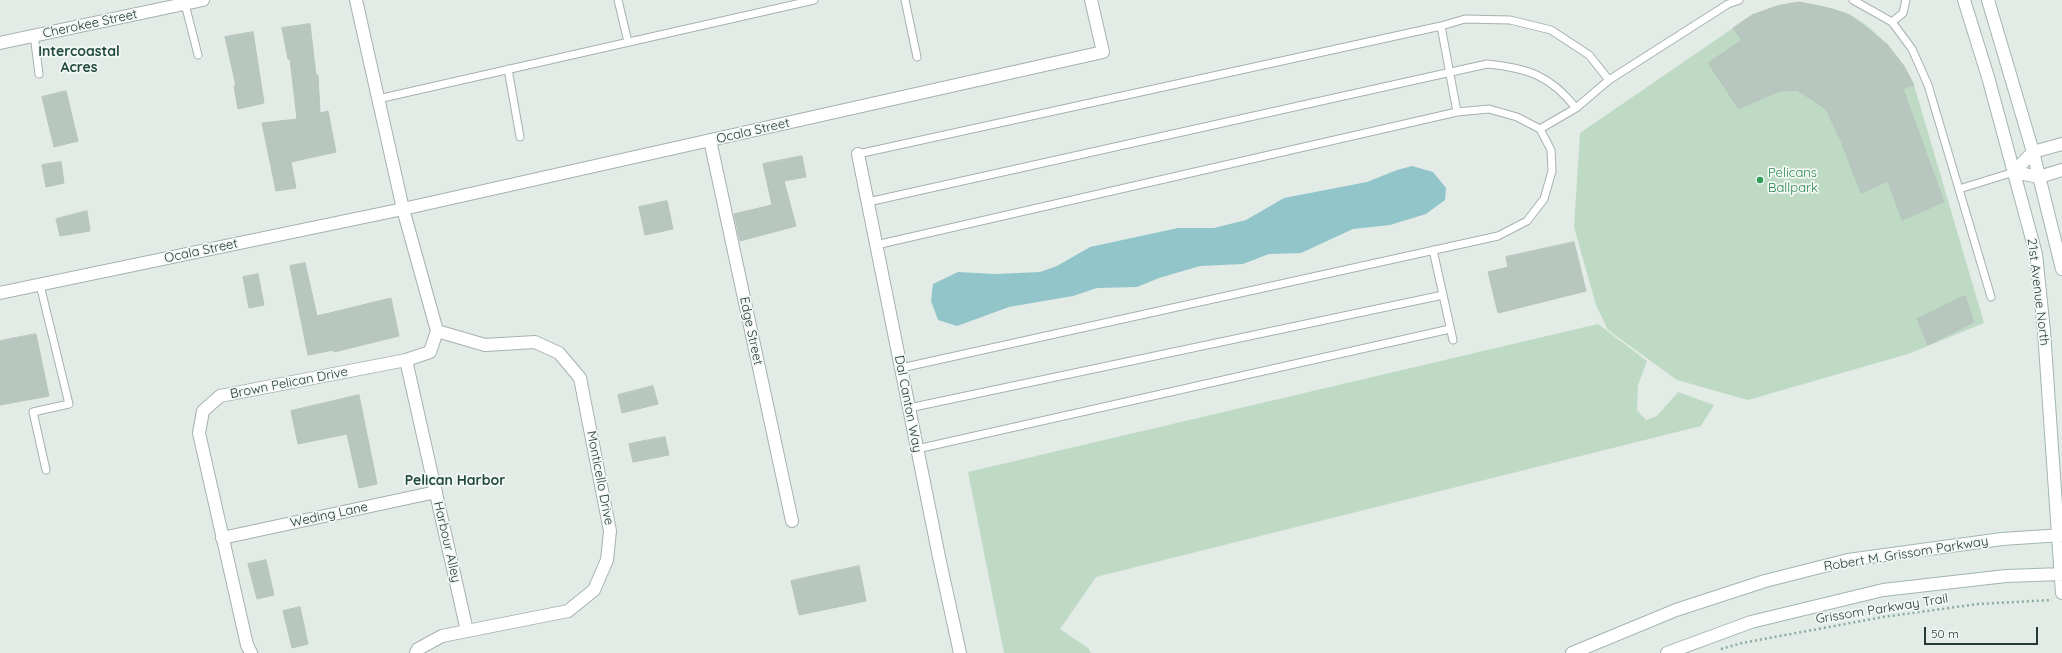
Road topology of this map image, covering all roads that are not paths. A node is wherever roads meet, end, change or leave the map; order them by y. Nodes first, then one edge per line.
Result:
1 (203, 0) edge
2 (356, 0) edge
3 (618, 0) edge
4 (814, 0) edge
5 (905, 0) edge
6 (1091, 0) edge
7 (1739, 0) edge
8 (1853, 0) edge
9 (1906, 0) edge
10 (1964, 0) edge
11 (1988, 0) edge
12 (1728, 2) edge
13 (185, 4) junction
14 (1892, 22) junction
15 (1440, 26) junction
16 (34, 35) junction
17 (0, 42) edge
18 (628, 42) junction
19 (198, 55) dead end
20 (917, 57) dead end
21 (508, 69) junction
22 (1449, 71) junction
23 (39, 74) dead end
24 (1609, 80) junction
25 (378, 99) junction
26 (1576, 108) junction
27 (1457, 112) junction
28 (1540, 129) junction
29 (520, 137) dead end
30 (710, 140) junction
31 (2062, 144) edge
32 (2033, 152) junction
33 (858, 154) joint
34 (2062, 170) edge
35 (2014, 172) junction
36 (2040, 177) junction
37 (1959, 188) junction
38 (868, 202) junction
39 (402, 209) junction
40 (876, 245) junction
41 (1433, 250) junction
42 (2062, 269) edge
43 (40, 285) junction
44 (0, 293) edge
45 (1443, 294) junction
46 (1991, 297) dead end
47 (1450, 329) junction
48 (437, 330) junction
49 (1453, 340) dead end
50 (406, 360) junction
51 (901, 368) junction
52 (909, 408) junction
53 (917, 449) junction
54 (46, 470) dead end
55 (436, 492) junction
56 (792, 521) dead end
57 (2060, 535) edge
58 (222, 538) junction
59 (2062, 574) edge
60 (2058, 596) edge
61 (467, 631) junction
62 (251, 653) edge
63 (416, 653) edge
64 (960, 653) edge
65 (1572, 653) edge
66 (1667, 653) edge

1 - 13 street, Cherokee Street
2 - 25 street
3 - 18 lane
4 - 18 lane
5 - 20 lane
6 - 30 street, Ocala Street
7 - 12 lane
8 - 14 lane
9 - 14 lane
10 - 35 street, 21st Avenue North
11 - 32 street, 21st Avenue North
12 - 24 lane
13 - 16 street, Cherokee Street
13 - 19 lane
14 - 37 lane
15 - 22 lane
15 - 24 lane
15 - 33 lane
16 - 17 street, Cherokee Street
16 - 23 lane
18 - 21 lane
21 - 25 lane
21 - 29 lane
22 - 26 lane
22 - 27 lane
22 - 38 lane
24 - 26 lane
25 - 39 street
26 - 28 lane
27 - 28 lane
27 - 40 lane
28 - 41 lane
30 - 39 street, Ocala Street
30 - 56 street, Edge Street
31 - 32 street
32 - 35 street
32 - 36 street, 21st Avenue North
33 - 38 street, Dal Canton Way
34 - 36 street
35 - 36 street
35 - 37 lane
35 - 57 street, 21st Avenue North
36 - 42 street, 21st Avenue North
37 - 46 lane
38 - 40 street, Dal Canton Way
39 - 43 street, Ocala Street
39 - 48 street
40 - 51 street, Dal Canton Way
41 - 45 lane
41 - 51 lane
43 - 44 street, Ocala Street
43 - 54 lane
45 - 47 lane
45 - 52 lane
47 - 49 lane
47 - 53 lane
48 - 50 street, Brown Pelican Drive
48 - 61 street, Monticello Drive
50 - 55 street, Harbour Alley
50 - 58 street, Brown Pelican Drive
51 - 52 street, Dal Canton Way
52 - 53 street, Dal Canton Way
53 - 64 street, Dal Canton Way
55 - 58 street, Weding Lane
55 - 61 street, Harbour Alley
57 - 59 street, 21st Avenue North
57 - 65 street, Robert M. Grissom Parkway
58 - 62 street, Brown Pelican Drive
59 - 60 street, 21st Avenue North
59 - 66 street
61 - 63 street, Monticello Drive

